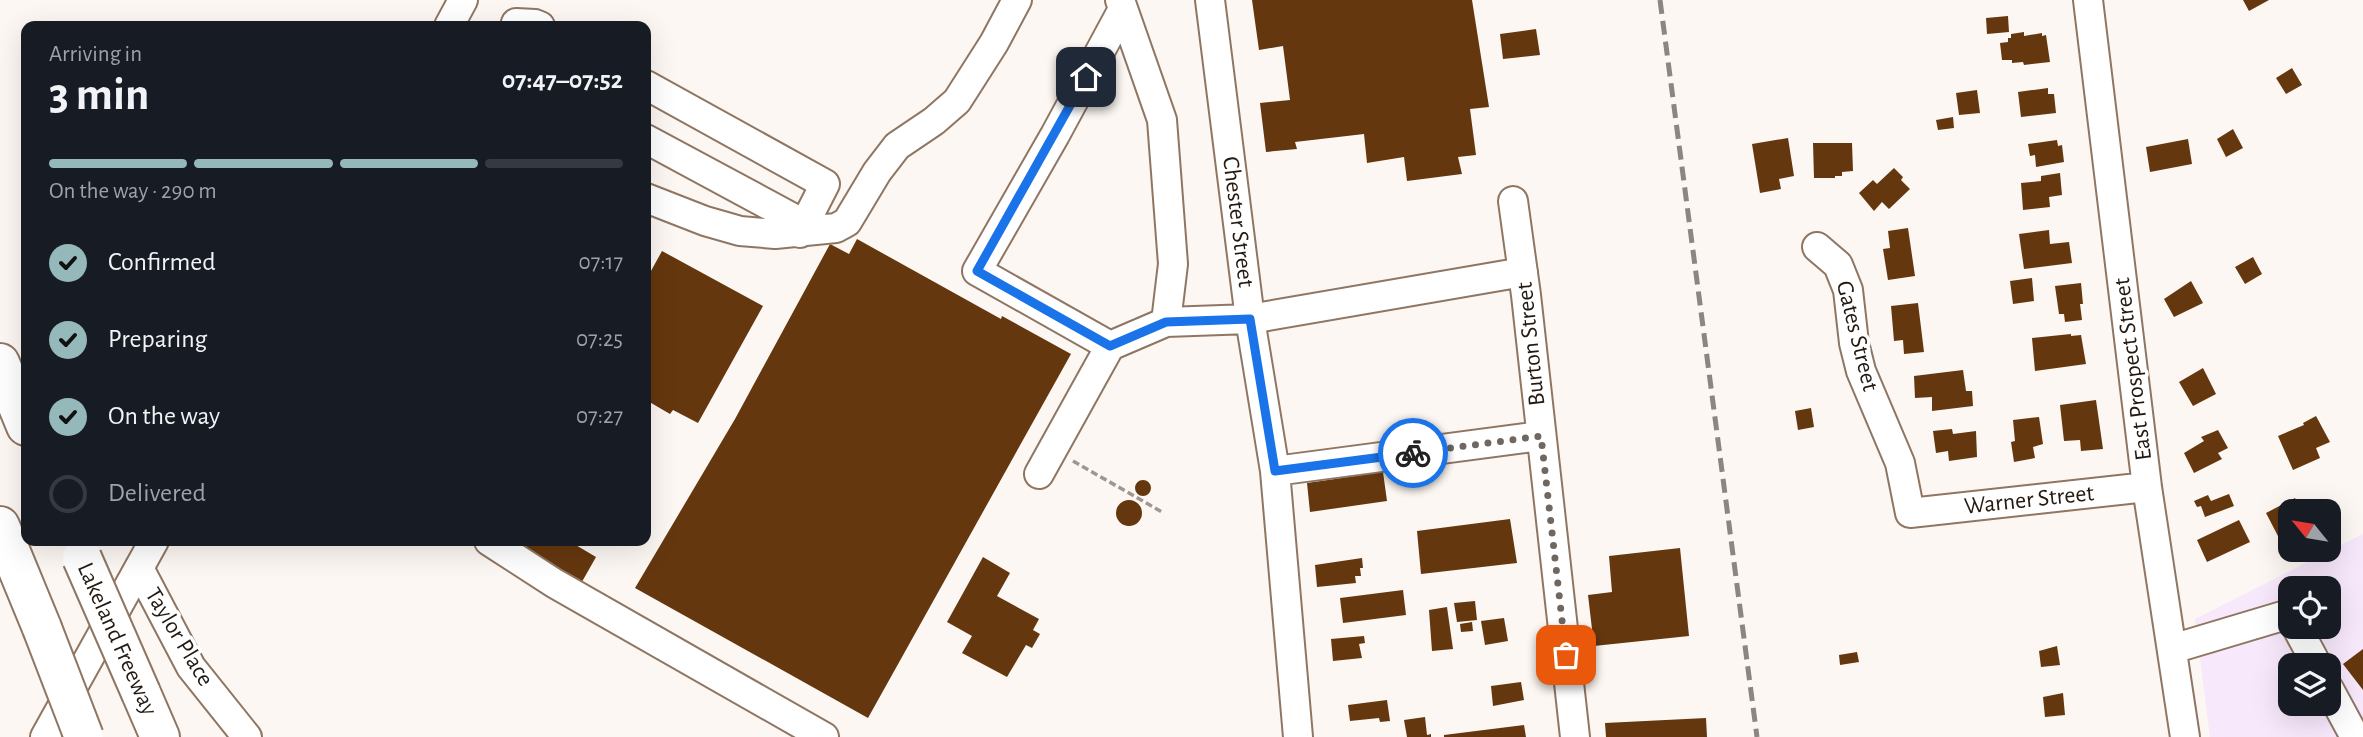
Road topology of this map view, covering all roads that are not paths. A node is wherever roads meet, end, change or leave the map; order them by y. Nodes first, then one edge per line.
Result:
1 (463, 0) edge
2 (1017, 0) edge
3 (1210, 0) edge
4 (2088, 0) edge
5 (1122, 4) edge
6 (452, 21) edge
7 (651, 88) edge
8 (651, 142) edge
9 (651, 200) edge
10 (1513, 201) dead end
11 (802, 228) junction
12 (1817, 247) dead end
13 (1523, 272) junction
14 (1250, 319) junction
15 (1166, 322) junction
16 (1110, 346) junction
17 (0, 363) edge
18 (21, 414) edge
19 (1541, 436) junction
20 (1275, 471) junction
21 (1039, 474) dead end
22 (2147, 487) junction
23 (1910, 513) joint
24 (0, 526) edge
25 (152, 546) edge
26 (497, 546) edge
27 (78, 550) edge
28 (139, 568) junction
29 (2278, 617) edge
30 (2172, 649) junction
31 (2341, 711) edge
32 (45, 737) edge
33 (84, 737) edge
34 (160, 737) edge
35 (247, 737) edge
36 (824, 737) edge
37 (1298, 737) edge
38 (1575, 737) edge
39 (2185, 737) edge
40 (2355, 737) edge

1 - 6 street
2 - 11 street
3 - 14 street, Chester Street
4 - 22 street, East Prospect Street
5 - 15 street
5 - 16 street
7 - 11 street
8 - 11 street
9 - 11 street
10 - 13 street, Burton Street
12 - 23 street, Gates Street
13 - 14 street
13 - 19 street, Burton Street
14 - 15 street
14 - 20 street, Chester Street
15 - 16 street
16 - 21 street
17 - 18 highway
19 - 20 street
19 - 38 street, Burton Street
20 - 37 street, Chester Street
22 - 23 street, Warner Street
22 - 30 street, East Prospect Street
24 - 33 highway, bridge
25 - 28 street
26 - 36 street
27 - 34 highway, Lakeland Freeway, bridge
28 - 32 street
28 - 35 street, Taylor Place
29 - 30 street
30 - 39 street, East Prospect Street
31 - 40 street

